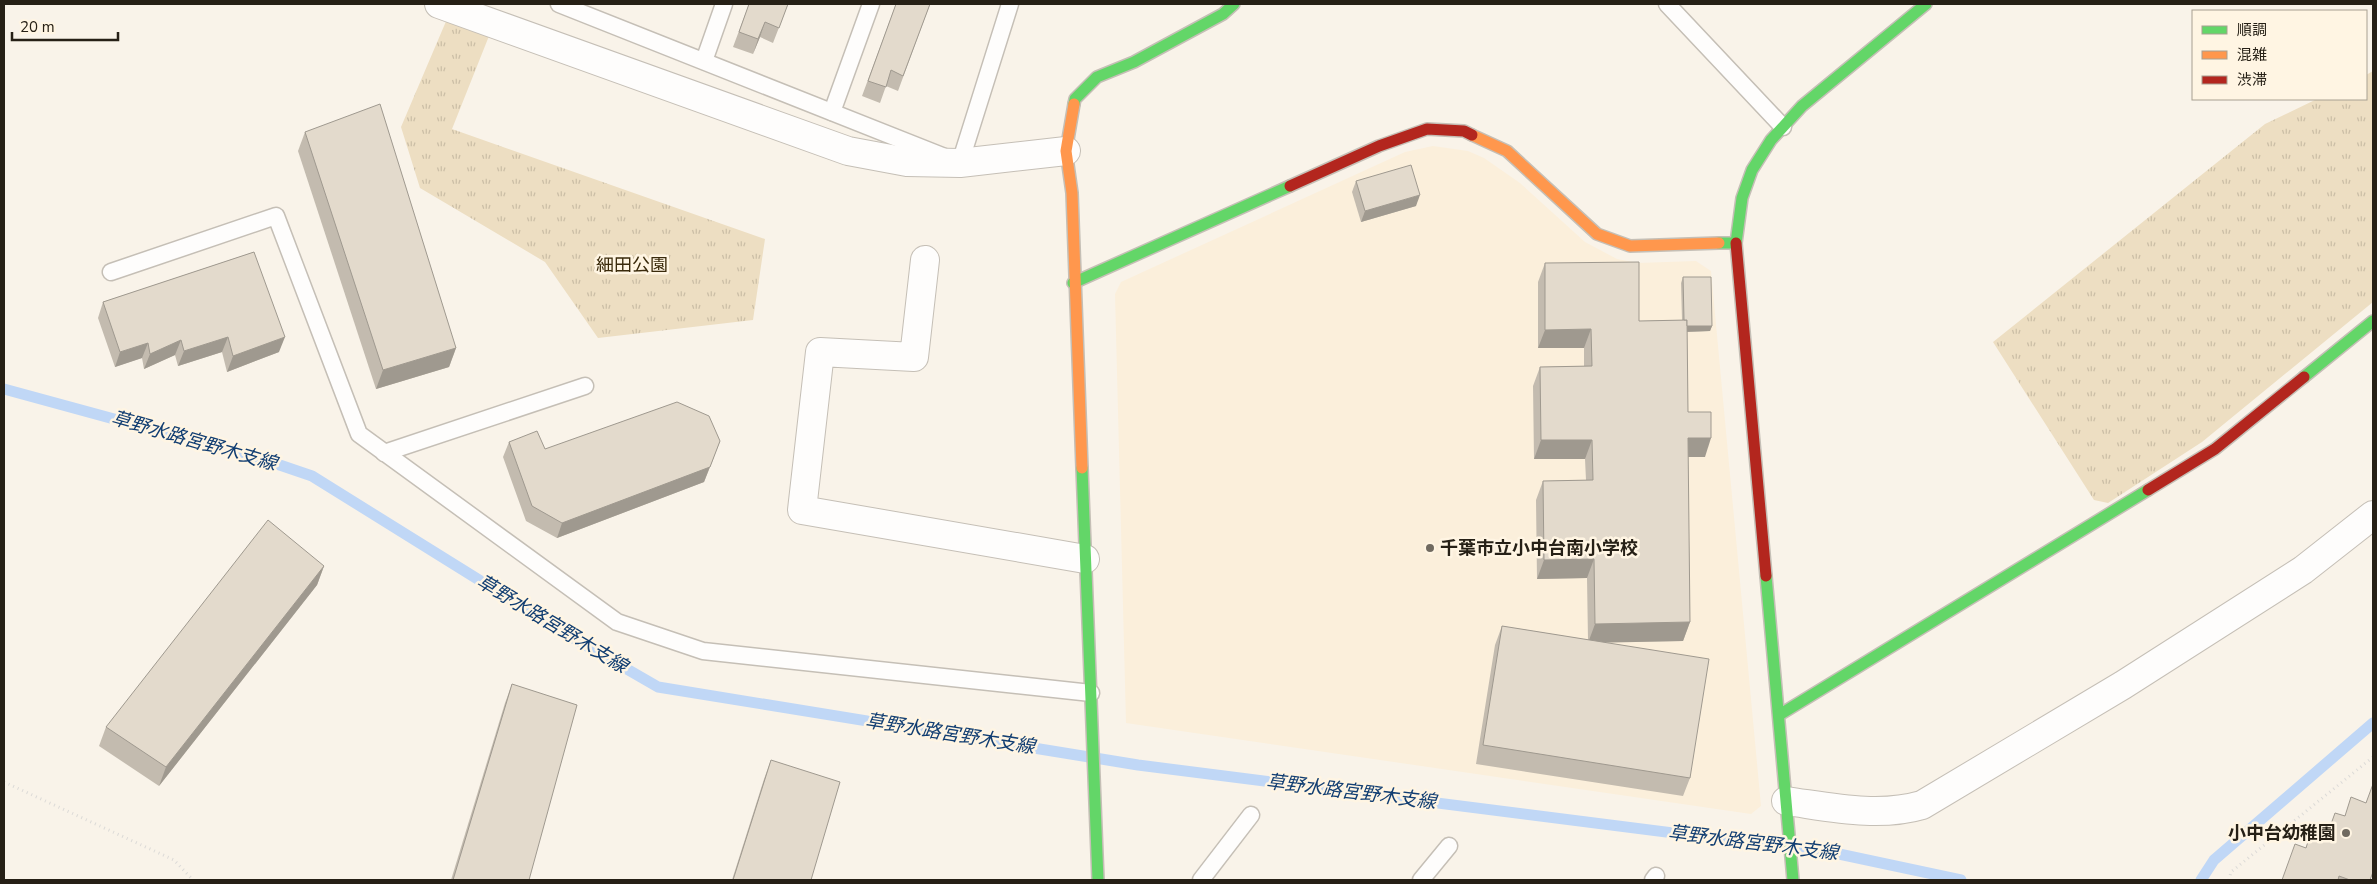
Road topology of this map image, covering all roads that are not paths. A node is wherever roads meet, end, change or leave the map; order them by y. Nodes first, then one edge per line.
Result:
1 (439, 4) edge
2 (559, 4) edge
3 (724, 4) edge
4 (872, 4) edge
5 (1010, 4) edge
6 (1234, 4) edge
7 (1667, 4) edge
8 (1926, 4) edge
9 (584, 8) edge
10 (704, 61) junction
11 (832, 112) junction
12 (1783, 127) junction
13 (1066, 151) junction
14 (960, 163) junction
15 (1736, 243) junction
16 (926, 260) dead end
17 (111, 272) dead end
18 (1073, 283) junction
19 (2373, 321) edge
20 (585, 386) dead end
21 (384, 453) junction
22 (2373, 515) edge
23 (1085, 559) junction
24 (1091, 693) junction
25 (1779, 715) junction
26 (1786, 801) junction
27 (1251, 815) dead end
28 (1449, 846) dead end
29 (1098, 880) edge
30 (1201, 880) edge
31 (1421, 880) edge
32 (1793, 880) edge

1 - 14 street
2 - 9 lane
3 - 10 lane
4 - 11 lane
5 - 14 lane
6 - 13 street
7 - 12 lane
8 - 12 street
9 - 10 lane
10 - 11 lane
11 - 14 lane
12 - 15 street
13 - 14 street
13 - 18 street
15 - 18 street
15 - 25 street
16 - 23 street
17 - 21 lane
18 - 23 street
19 - 25 street
20 - 21 lane
21 - 24 lane
22 - 26 street
23 - 24 street
24 - 29 street
25 - 26 street
26 - 32 street
27 - 30 lane
28 - 31 lane

